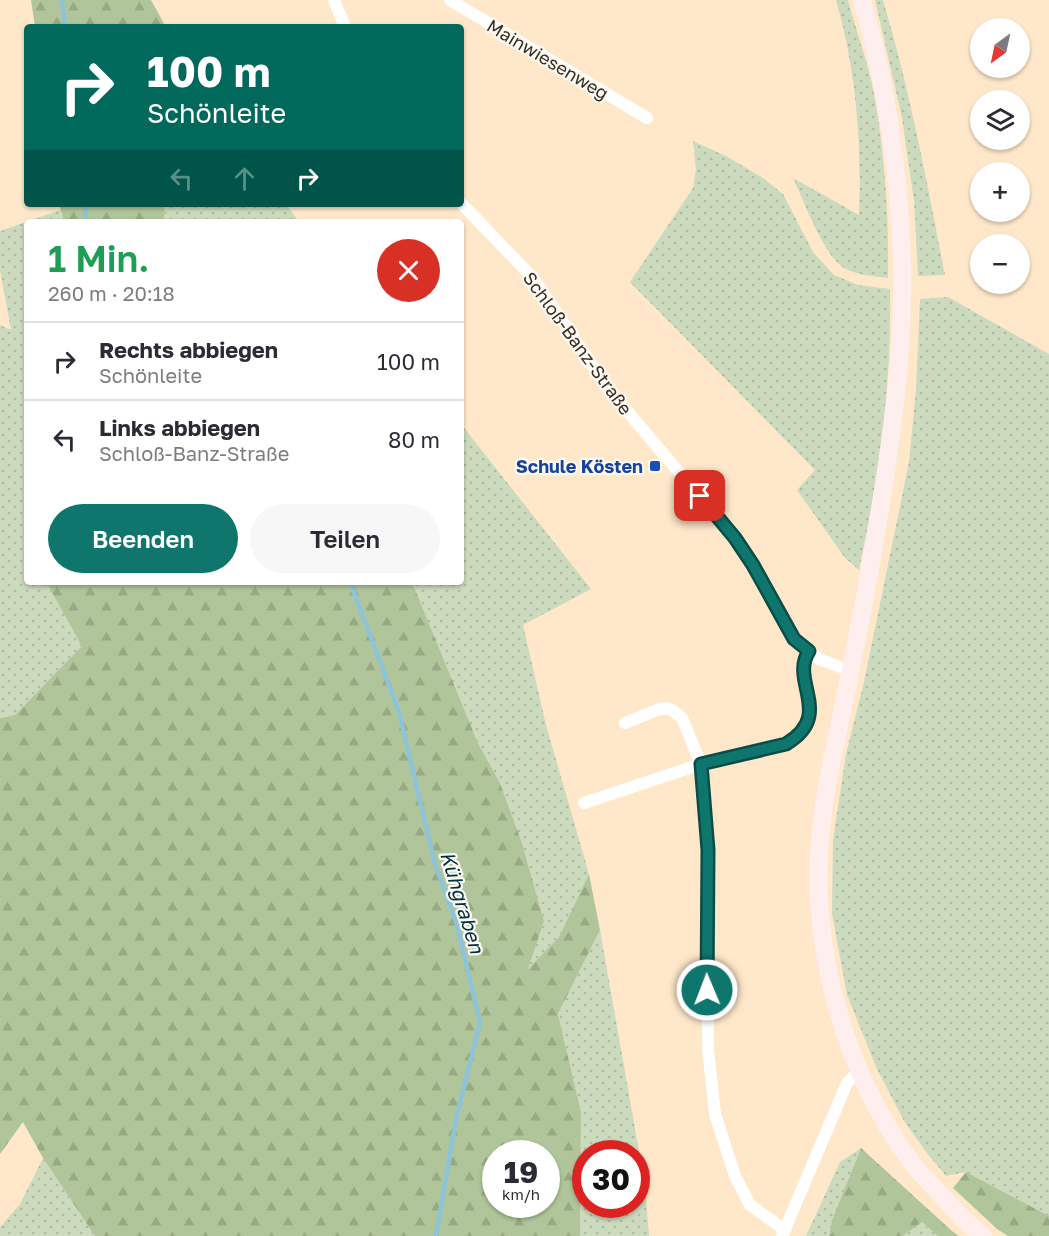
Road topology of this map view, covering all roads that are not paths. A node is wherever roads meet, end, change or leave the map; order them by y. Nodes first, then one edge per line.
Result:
1 (334, 0) edge
2 (450, 0) edge
3 (862, 0) edge
4 (344, 24) edge
5 (647, 118) dead end
6 (464, 206) edge
7 (814, 655) junction
8 (851, 671) junction
9 (625, 723) dead end
10 (701, 764) junction
11 (584, 803) dead end
12 (858, 1072) junction
13 (783, 1233) edge
14 (983, 1236) edge

1 - 4 street
2 - 5 street, Mainwiesenweg
3 - 8 street
6 - 7 street, Schloß-Banz-Straße
7 - 8 street
7 - 10 street
8 - 12 street
9 - 10 street
10 - 11 street
10 - 13 street
12 - 13 street
12 - 14 street

